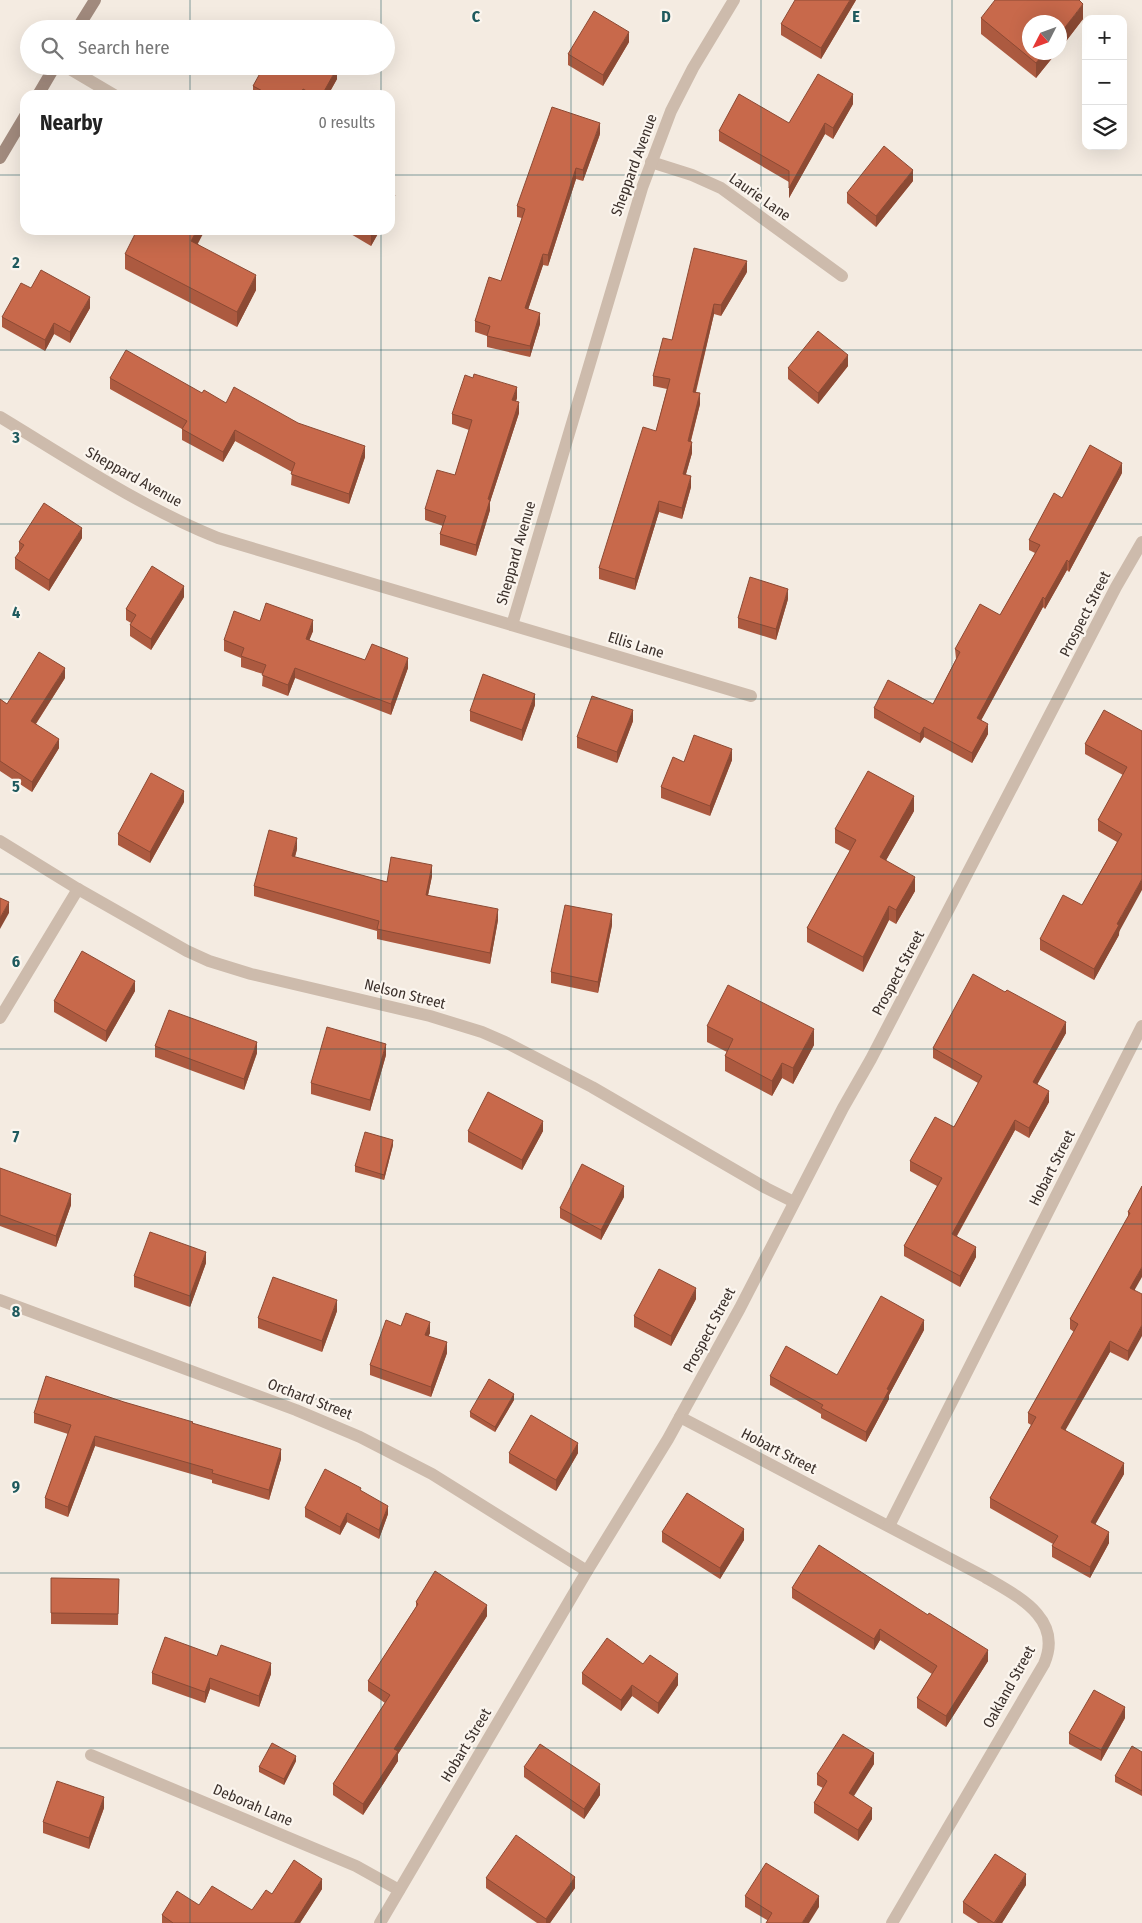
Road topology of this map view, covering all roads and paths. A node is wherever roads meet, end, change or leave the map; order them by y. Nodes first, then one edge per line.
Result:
1 (94, 0) edge
2 (734, 0) edge
3 (82, 20) edge
4 (50, 75) edge
5 (80, 75) edge
6 (41, 90) edge
7 (106, 90) edge
8 (20, 124) edge
9 (0, 158) edge
10 (651, 162) junction
11 (842, 276) dead end
12 (0, 417) edge
13 (1142, 542) edge
14 (512, 625) junction
15 (752, 696) dead end
16 (0, 841) edge
17 (78, 889) junction
18 (0, 1018) edge
19 (1142, 1026) edge
20 (794, 1202) junction
21 (0, 1300) edge
22 (680, 1417) junction
23 (889, 1526) junction
24 (587, 1571) junction
25 (91, 1755) dead end
26 (399, 1890) junction
27 (380, 1923) edge
28 (892, 1923) edge

1 - 3 street
2 - 10 street, Sheppard Avenue
4 - 6 street
5 - 7 street
8 - 9 street
10 - 11 street, Laurie Lane
10 - 14 street, Sheppard Avenue
12 - 14 street, Sheppard Avenue
13 - 20 street, Prospect Street
14 - 15 street, Ellis Lane
16 - 17 street, Nelson Street
17 - 18 street
17 - 20 street, Nelson Street
19 - 23 street, Hobart Street
20 - 22 street, Prospect Street
21 - 24 street, Orchard Street
22 - 23 street, Hobart Street
22 - 24 street, Hobart Street
23 - 28 street, Oakland Street
24 - 26 street, Hobart Street
25 - 26 street, Deborah Lane
26 - 27 street, Hobart Street

